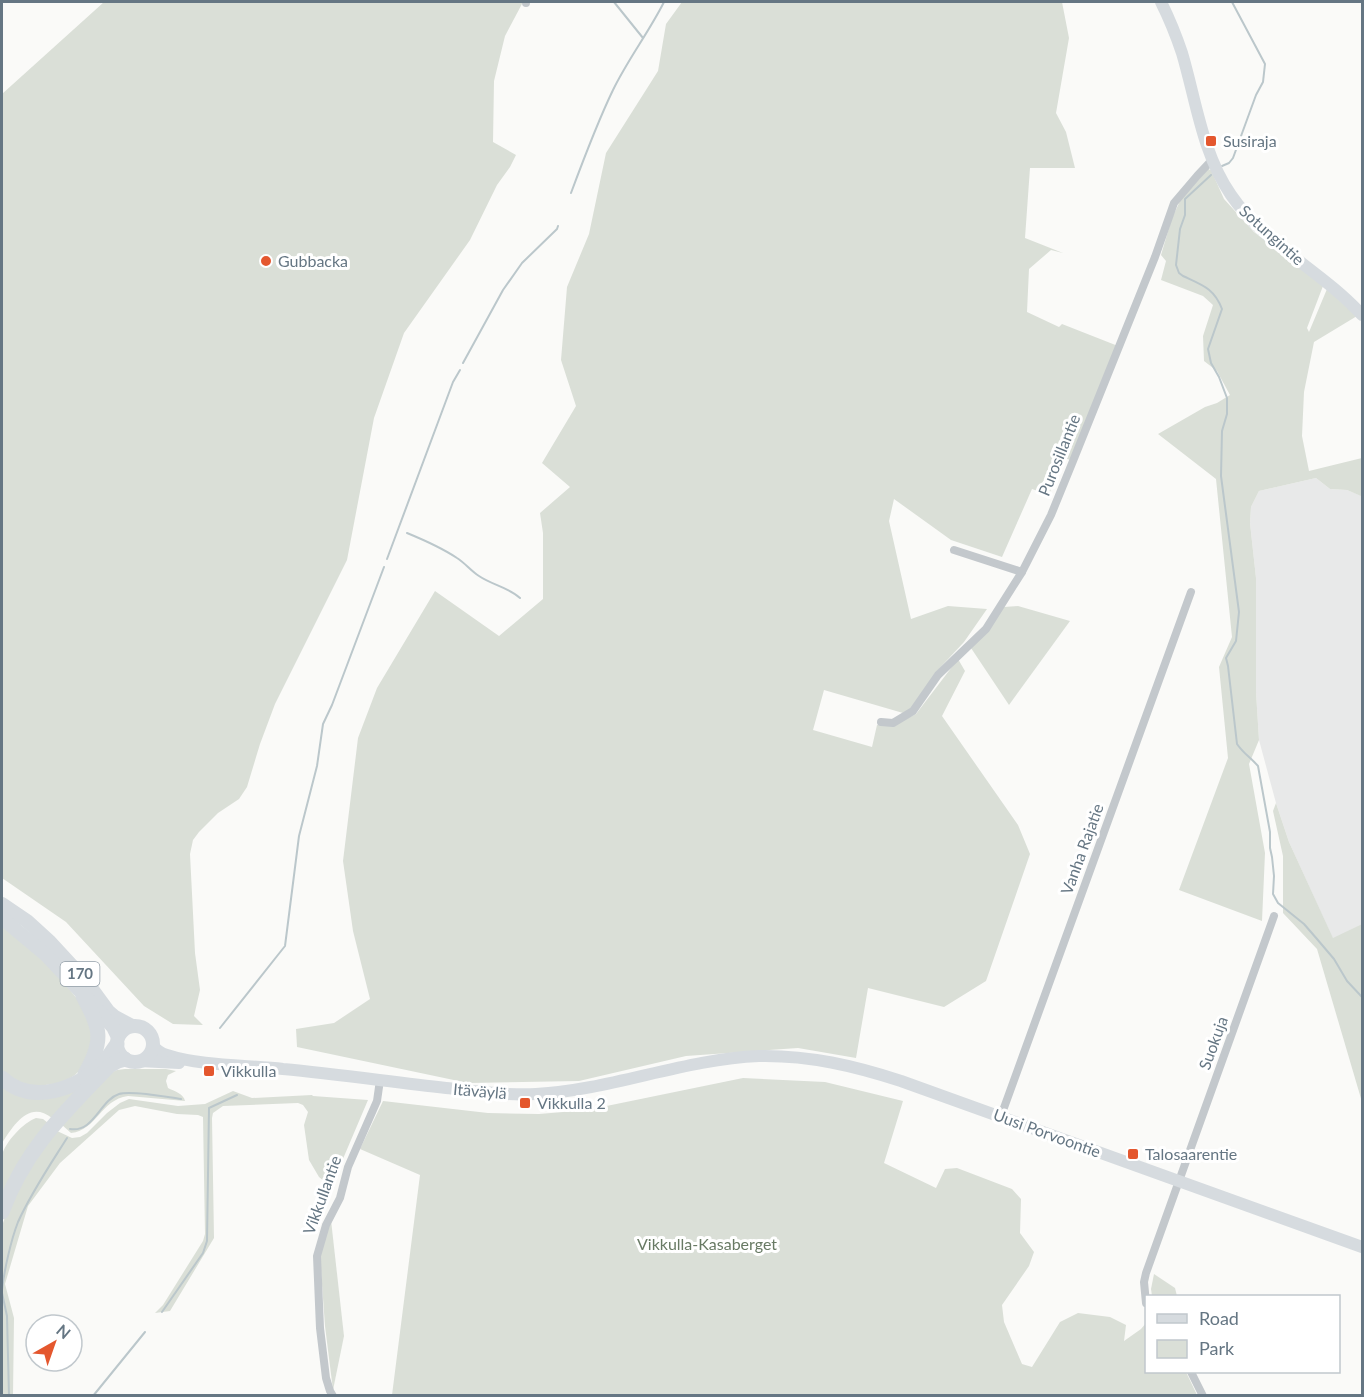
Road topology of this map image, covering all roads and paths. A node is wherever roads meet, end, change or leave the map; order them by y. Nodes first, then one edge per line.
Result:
1 (1161, 2) edge
2 (1212, 160) junction
3 (1362, 315) edge
4 (954, 550) dead end
5 (1022, 572) junction
6 (1191, 592) dead end
7 (881, 722) dead end
8 (2, 904) edge
9 (1274, 916) dead end
10 (2, 918) edge
11 (83, 996) junction
12 (132, 1026) junction
13 (117, 1041) junction
14 (152, 1044) junction
15 (132, 1060) junction
16 (197, 1061) junction
17 (84, 1077) junction
18 (2, 1078) edge
19 (380, 1080) junction
20 (902, 1081) joint
21 (1001, 1116) junction
22 (1180, 1181) junction
23 (2, 1212) edge
24 (1362, 1247) edge
25 (1145, 1295) edge
26 (1192, 1373) edge
27 (333, 1395) edge
28 (1203, 1395) edge

1 - 2 main road, Sotungintie
2 - 3 main road, Sotungintie
2 - 5 street, Purosillantie
4 - 5 street
5 - 7 street, Purosillantie
6 - 21 street, Vanha Rajatie
8 - 12 main road, 170
9 - 22 street, Suokuja
10 - 11 main road, 170
11 - 13 main road, 170
11 - 17 highway
12 - 13 main road
12 - 14 main road
13 - 15 main road
13 - 17 highway
14 - 15 main road
14 - 16 main road, Itäväylä
15 - 16 main road, Itäväylä
15 - 23 highway
16 - 19 main road, Itäväylä
17 - 18 highway
19 - 20 main road, Itäväylä
19 - 27 street, Vikkullantie
20 - 21 main road, Uusi Porvoontie
21 - 22 main road, Uusi Porvoontie
22 - 24 main road, Uusi Porvoontie
22 - 25 street
26 - 28 street

